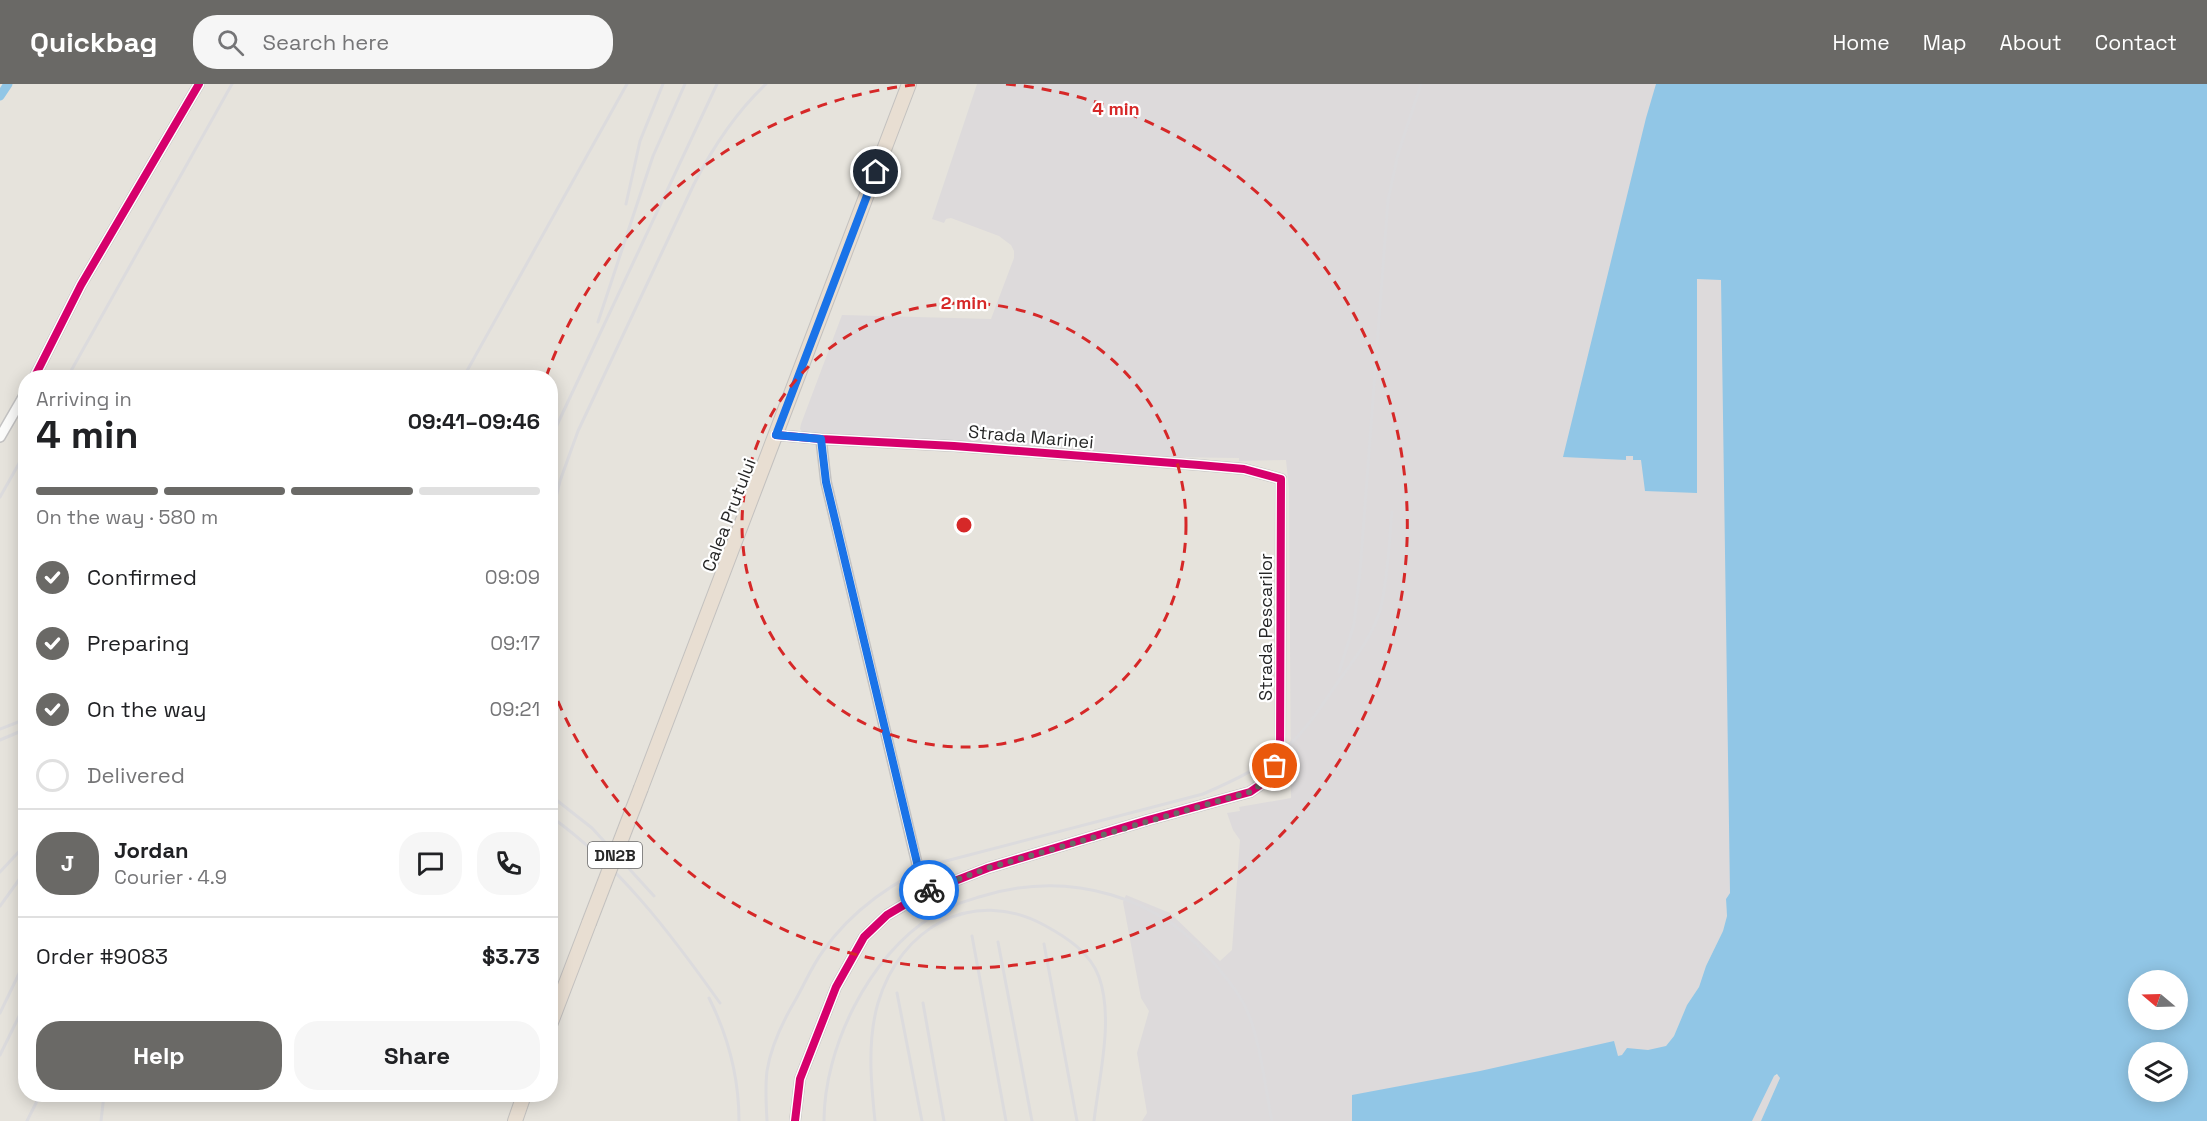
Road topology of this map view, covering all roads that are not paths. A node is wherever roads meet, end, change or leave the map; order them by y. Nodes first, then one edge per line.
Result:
1 (199, 84) edge
2 (909, 84) edge
3 (38, 370) edge
4 (18, 406) edge
5 (776, 435) junction
6 (0, 437) edge
7 (821, 439) junction
8 (1281, 479) joint
9 (924, 892) junction
10 (558, 1004) edge
11 (522, 1102) edge
12 (515, 1121) edge
13 (795, 1121) edge

1 - 3 street
2 - 5 highway, Calea Prutului / DN2B
4 - 6 street
5 - 7 street, Strada Marinei
5 - 10 highway, Calea Prutului / DN2B, bridge
7 - 8 street, Strada Marinei
7 - 9 street
8 - 9 street, Strada Pescarilor
9 - 13 street
11 - 12 highway

